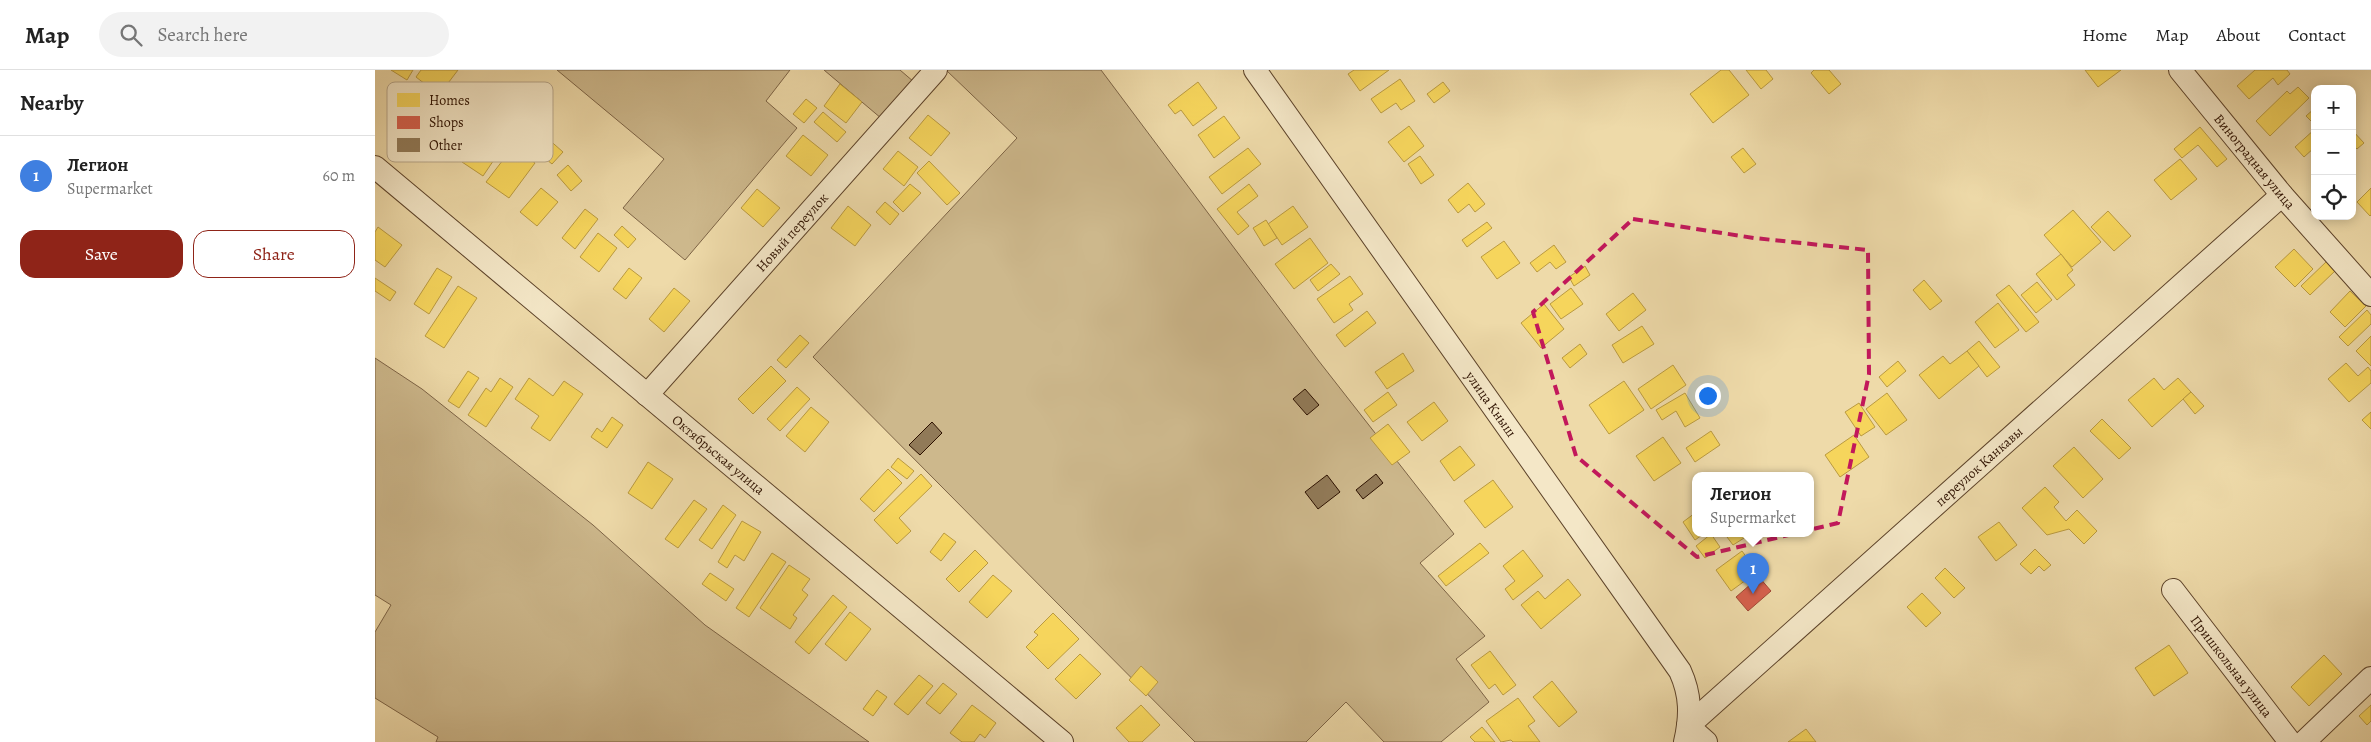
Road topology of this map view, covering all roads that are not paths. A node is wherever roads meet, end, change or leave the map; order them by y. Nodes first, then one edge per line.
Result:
1 (936, 70) edge
2 (1255, 70) edge
3 (2180, 70) edge
4 (375, 167) edge
5 (2282, 195) junction
6 (2371, 295) edge
7 (647, 395) junction
8 (2173, 590) dead end
9 (2371, 678) edge
10 (1686, 734) edge
11 (1063, 742) edge
12 (1706, 742) edge
13 (2290, 742) edge
14 (2304, 742) edge

1 - 7 street, Новый переулок
2 - 10 street, улица Кныш
3 - 5 street, Виноградная улица
4 - 7 street, Октябрьская улица
5 - 6 street, Виноградная улица
5 - 10 street, переулок Канкавы
7 - 11 street, Октябрьская улица
8 - 13 street, Пришкольная улица
9 - 14 street
10 - 12 street

